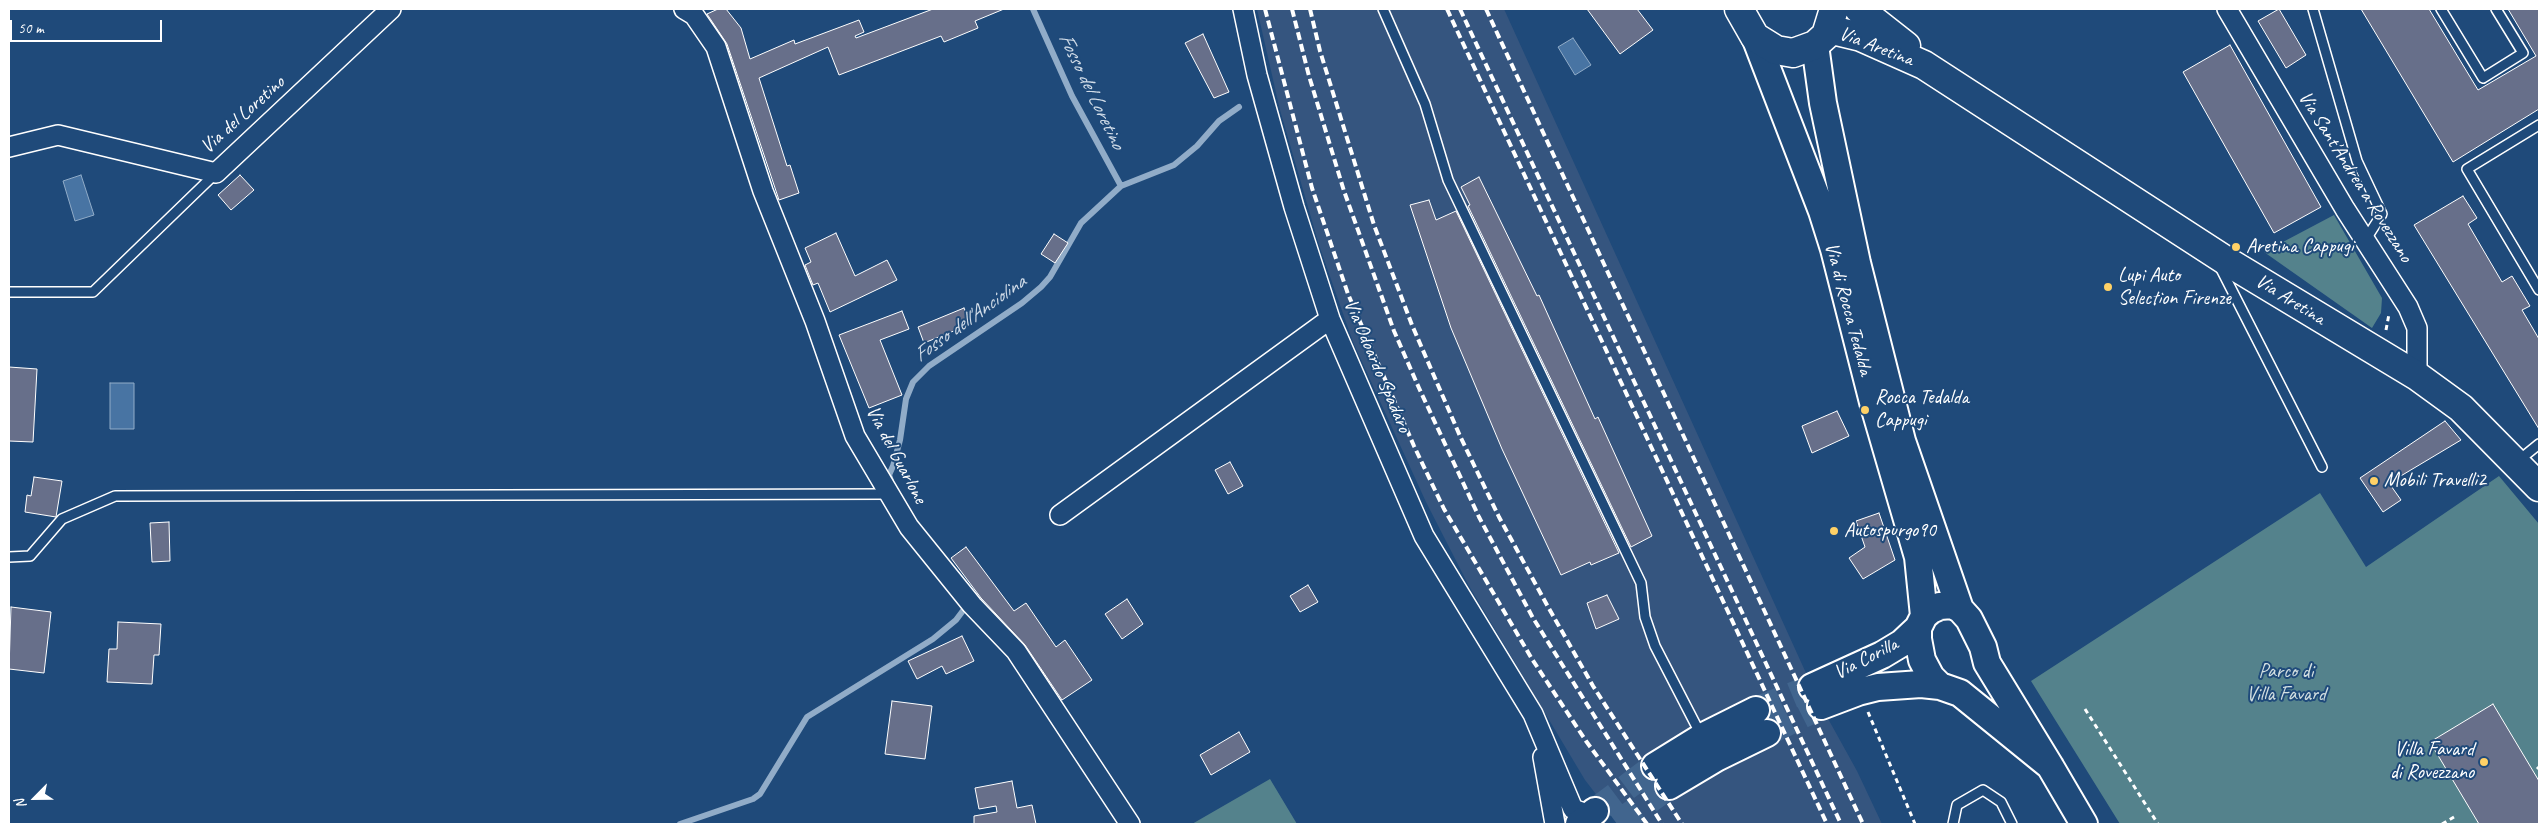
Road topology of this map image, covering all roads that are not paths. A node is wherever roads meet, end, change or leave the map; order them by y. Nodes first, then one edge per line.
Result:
1 (391, 9) edge
2 (684, 9) edge
3 (1243, 9) edge
4 (1383, 9) edge
5 (1739, 9) edge
6 (1859, 9) edge
7 (2227, 9) edge
8 (2313, 9) edge
9 (2441, 9) edge
10 (2496, 9) edge
11 (1826, 28) edge
12 (1755, 37) junction
13 (1924, 65) junction
14 (2539, 124) edge
15 (9, 147) edge
16 (216, 173) junction
17 (2366, 240) junction
18 (2214, 253) junction
19 (2539, 290) edge
20 (9, 292) edge
21 (1330, 319) junction
22 (2417, 376) junction
23 (2539, 444) edge
24 (2516, 462) junction
25 (2322, 467) dead end
26 (2539, 487) edge
27 (890, 494) junction
28 (1060, 515) dead end
29 (9, 557) edge
30 (1960, 609) junction
31 (1921, 622) junction
32 (1987, 663) junction
33 (1950, 689) junction
34 (1533, 714) junction
35 (1702, 737) junction
36 (2050, 766) junction
37 (1587, 817) edge
38 (1130, 824) edge
39 (1555, 824) edge
40 (1953, 824) edge
41 (2012, 824) edge
42 (2084, 824) edge

1 - 16 street, Via del Loretino
2 - 27 street, Via del Guarlone
3 - 21 street, Via Odoardo Spadaro
4 - 35 lane
5 - 12 main road
6 - 13 main road, Via Aretina
7 - 17 street, Via Sant'Andrea a Rovezzano
8 - 17 lane
9 - 10 lane
11 - 12 main road
11 - 13 main road, Via Aretina
11 - 30 street, Via di Rocca Tedalda
12 - 31 street, Via di Rocca Tedalda
13 - 18 main road, Via Aretina
14 - 19 lane
15 - 16 street, Via del Loretino
16 - 20 lane
17 - 22 street, Via Sant'Andrea a Rovezzano
18 - 22 main road, Via Aretina
18 - 25 lane
21 - 28 street
21 - 34 street, Via Odoardo Spadaro
22 - 24 main road, Via Aretina
23 - 24 lane
24 - 26 main road, Via Aretina
27 - 29 lane
27 - 38 street, Via del Guarlone
30 - 31 street
30 - 32 street, Via di Rocca Tedalda
31 - 33 street, Via di Rocca Tedalda
31 - 33 street, Via Corilla
32 - 33 street
32 - 36 street, Via di Rocca Tedalda
33 - 36 street, Via di Rocca Tedalda
34 - 37 street, Via Odoardo Spadaro
34 - 39 street, Via Odoardo Spadaro
35 - 35 street
36 - 42 street, Via di Rocca Tedalda
40 - 41 lane

